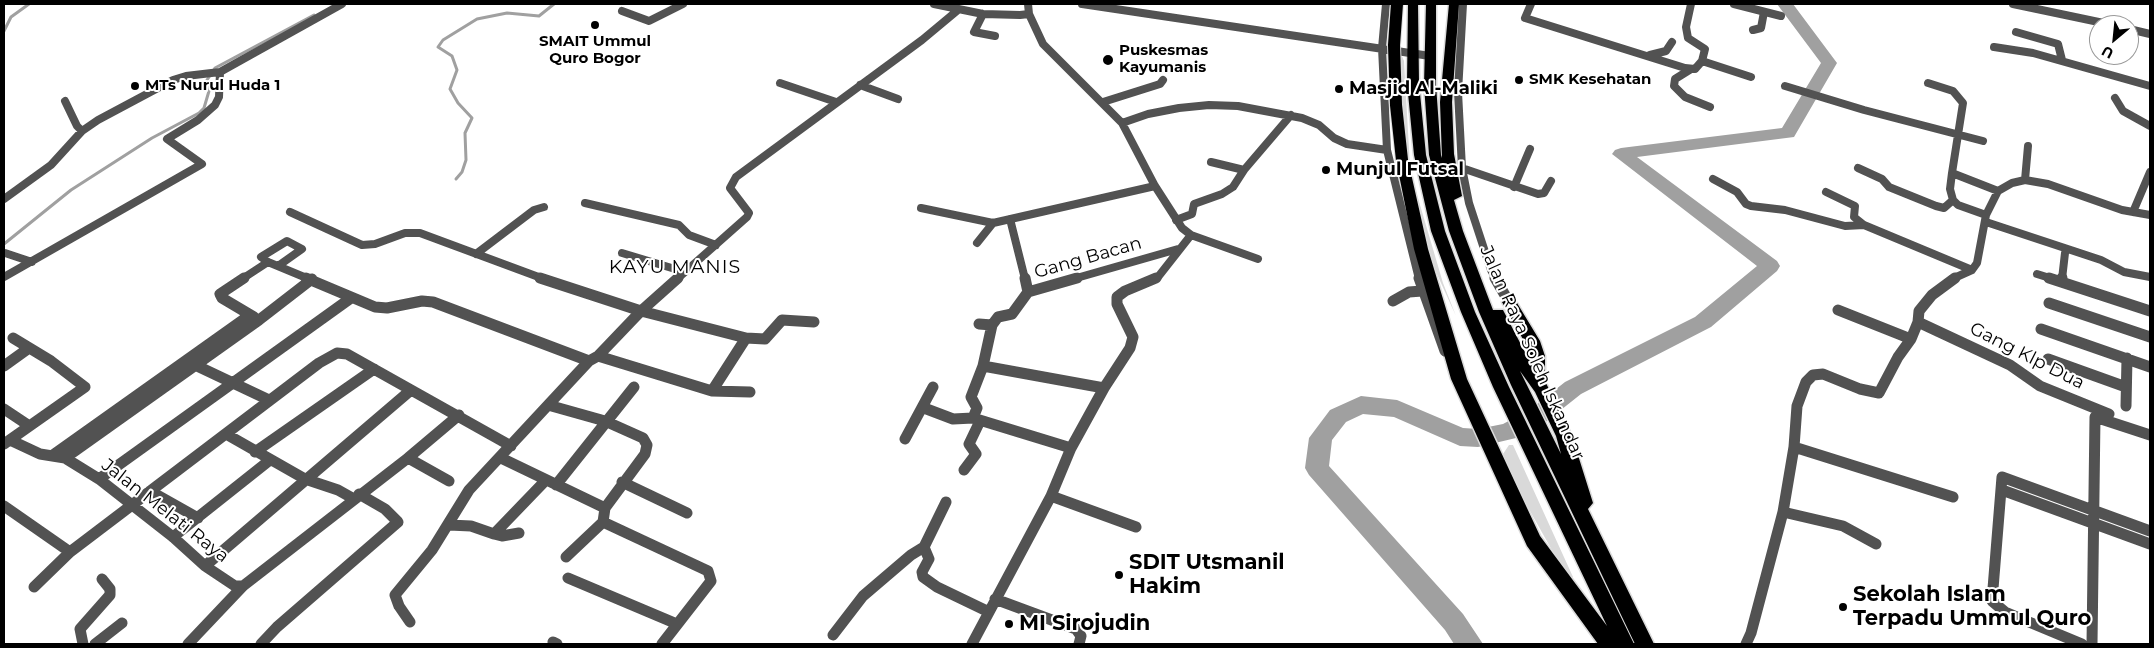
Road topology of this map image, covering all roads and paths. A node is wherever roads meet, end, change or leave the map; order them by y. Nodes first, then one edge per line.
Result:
1 (342, 4) edge
2 (680, 4) edge
3 (934, 4) edge
4 (1028, 4) edge
5 (1082, 4) edge
6 (1386, 4) edge
7 (1397, 4) edge
8 (1413, 4) edge
9 (1431, 4) edge
10 (1454, 4) edge
11 (1462, 4) edge
12 (1531, 4) edge
13 (1692, 4) edge
14 (1734, 4) edge
15 (2014, 4) edge
16 (958, 10) junction
17 (622, 11) dead end
18 (1764, 12) junction
19 (983, 14) junction
20 (1029, 14) junction
21 (1781, 16) dead end
22 (2089, 20) edge
23 (1753, 30) dead end
24 (2016, 32) dead end
25 (995, 36) dead end
26 (1672, 42) dead end
27 (1994, 47) dead end
28 (1382, 48) junction
29 (1412, 53) junction
30 (1649, 54) junction
31 (1430, 56) junction
32 (2062, 60) junction
33 (1702, 61) junction
34 (1691, 69) junction
35 (218, 71) junction
36 (1751, 77) dead end
37 (1163, 80) dead end
38 (780, 83) dead end
39 (1928, 83) dead end
40 (860, 85) junction
41 (1785, 86) dead end
42 (2150, 86) edge
43 (2116, 98) dead end
44 (898, 99) dead end
45 (66, 101) dead end
46 (836, 102) junction
47 (1103, 102) junction
48 (1710, 107) dead end
49 (1292, 116) junction
50 (1122, 123) junction
51 (2150, 126) edge
52 (82, 131) junction
53 (1957, 135) junction
54 (1983, 141) dead end
55 (2028, 146) dead end
56 (1530, 149) dead end
57 (1387, 150) junction
58 (1211, 162) dead end
59 (1462, 168) junction
60 (1858, 168) dead end
61 (1244, 170) junction
62 (2150, 172) edge
63 (1952, 173) junction
64 (1713, 179) dead end
65 (2025, 180) junction
66 (1551, 181) dead end
67 (1155, 186) junction
68 (1514, 186) junction
69 (1998, 191) junction
70 (1826, 192) dead end
71 (4, 199) edge
72 (1953, 200) junction
73 (585, 203) dead end
74 (544, 207) dead end
75 (921, 208) dead end
76 (290, 212) dead end
77 (2133, 212) junction
78 (2150, 215) edge
79 (1986, 218) junction
80 (1010, 219) junction
81 (1176, 220) junction
82 (993, 223) junction
83 (1864, 225) junction
84 (1192, 235) junction
85 (976, 243) dead end
86 (716, 245) junction
87 (1178, 248) junction
88 (5, 252) dead end
89 (622, 252) dead end
90 (2065, 253) dead end
91 (476, 254) junction
92 (1258, 260) dead end
93 (32, 262) junction
94 (268, 262) junction
95 (278, 266) junction
96 (1972, 270) junction
97 (685, 272) junction
98 (2150, 272) edge
99 (2037, 274) dead end
100 (4, 277) edge
101 (312, 279) junction
102 (2062, 282) junction
103 (1422, 291) junction
104 (1028, 292) junction
105 (352, 298) junction
106 (1393, 301) dead end
107 (1509, 302) joint
108 (2049, 303) dead end
109 (1838, 310) dead end
110 (2150, 310) edge
111 (641, 312) junction
112 (255, 317) junction
113 (814, 322) dead end
114 (1918, 322) junction
115 (978, 324) dead end
116 (992, 325) junction
117 (2040, 329) dead end
118 (2150, 337) edge
119 (13, 338) dead end
120 (746, 338) junction
121 (1911, 339) junction
122 (29, 348) junction
123 (594, 358) junction
124 (2127, 358) junction
125 (2048, 360) dead end
126 (195, 365) junction
127 (4, 366) edge
128 (983, 366) junction
129 (2150, 366) edge
130 (374, 369) junction
131 (1460, 381) junction
132 (232, 383) junction
133 (160, 384) junction
134 (1539, 384) junction
135 (634, 387) dead end
136 (933, 387) dead end
137 (2126, 387) junction
138 (1104, 388) junction
139 (411, 390) junction
140 (712, 391) junction
141 (750, 392) dead end
142 (269, 400) junction
143 (548, 405) junction
144 (2126, 406) dead end
145 (924, 408) junction
146 (4, 409) edge
147 (459, 416) junction
148 (976, 420) junction
149 (605, 422) junction
150 (28, 425) junction
151 (2150, 428) edge
152 (226, 434) junction
153 (2150, 435) edge
154 (906, 439) dead end
155 (7, 442) edge
156 (512, 446) junction
157 (1794, 446) junction
158 (1071, 448) junction
159 (255, 452) junction
160 (53, 455) junction
161 (65, 458) junction
162 (408, 458) junction
163 (501, 458) junction
164 (270, 460) junction
165 (964, 470) dead end
166 (306, 478) junction
167 (99, 479) junction
168 (449, 481) dead end
169 (622, 482) junction
170 (551, 483) junction
171 (2002, 490) junction
172 (150, 491) junction
173 (356, 496) junction
174 (1051, 496) junction
175 (1953, 497) dead end
176 (946, 502) dead end
177 (133, 504) junction
178 (4, 506) edge
179 (605, 508) junction
180 (2094, 511) junction
181 (1784, 512) junction
182 (687, 513) dead end
183 (198, 518) junction
184 (603, 522) junction
185 (2095, 524) junction
186 (449, 525) junction
187 (1136, 527) dead end
188 (2150, 531) edge
189 (519, 533) dead end
190 (494, 534) junction
191 (173, 537) junction
192 (1593, 539) junction
193 (1876, 544) dead end
194 (2150, 544) edge
195 (924, 547) junction
196 (70, 552) junction
197 (566, 557) dead end
198 (205, 566) junction
199 (568, 578) dead end
200 (102, 579) dead end
201 (243, 586) junction
202 (34, 588) dead end
203 (995, 600) junction
204 (989, 612) junction
205 (410, 622) dead end
206 (122, 623) dead end
207 (678, 624) junction
208 (833, 635) dead end
209 (83, 644) edge
210 (95, 644) edge
211 (188, 644) edge
212 (261, 644) edge
213 (662, 644) edge
214 (972, 644) edge
215 (1079, 644) edge
216 (1609, 644) edge
217 (1625, 644) edge
218 (1645, 644) edge
219 (1746, 644) edge
220 (2082, 644) edge
221 (2092, 644) edge

1 - 35 street
2 - 17 street
3 - 16 street
4 - 20 street
5 - 28 street
6 - 28 street
7 - 131 highway, bridge
8 - 29 highway
9 - 31 highway, Jalan Raya Soleh Iskandar
10 - 134 highway
11 - 59 street
12 - 30 street
13 - 33 street
14 - 18 street
15 - 22 street
16 - 19 street
16 - 40 street
18 - 21 street
18 - 23 street
19 - 20 street
19 - 25 street
20 - 47 street
24 - 32 street
26 - 30 street
27 - 32 street
28 - 29 street
28 - 57 street
29 - 31 street
29 - 217 highway
30 - 34 street
31 - 192 highway, Jalan Raya Soleh Iskandar
32 - 42 street
33 - 34 street
33 - 36 street
34 - 48 street
35 - 52 street
35 - 93 street
37 - 47 street
38 - 46 street
39 - 53 street
40 - 44 street
40 - 46 street
41 - 53 street
43 - 51 street
45 - 52 street
46 - 86 street
47 - 50 street
49 - 50 street
49 - 57 street
49 - 61 street
50 - 67 street
52 - 71 street
53 - 54 street
53 - 63 street
55 - 65 street
56 - 68 street
57 - 103 street
58 - 61 street
59 - 68 street
59 - 107 street
60 - 72 street
61 - 81 street
62 - 77 street
63 - 69 street
63 - 72 street
64 - 83 street
65 - 69 street
65 - 77 street
66 - 68 street
67 - 80 street
67 - 81 street
69 - 79 street
70 - 83 street
72 - 79 street
73 - 86 street
74 - 91 street
75 - 82 street
76 - 91 street
77 - 78 street
79 - 96 street
79 - 98 street
80 - 82 street
80 - 104 street
81 - 84 street
82 - 85 street
83 - 96 street
84 - 87 street
84 - 92 street
86 - 97 street
87 - 104 street, Gang Bacan
87 - 138 street
88 - 93 street
89 - 97 street
90 - 102 street
91 - 111 street
93 - 100 street
94 - 95 street
94 - 95 street
94 - 112 street
95 - 101 street
96 - 114 street
97 - 111 street
99 - 102 street
101 - 105 street
101 - 112 street
102 - 110 street
103 - 106 street
103 - 131 street
104 - 116 street, Gang Bacan
105 - 123 street
105 - 132 street
107 - 134 highway
108 - 118 street
109 - 121 street
111 - 120 street
111 - 123 street
112 - 126 street
112 - 133 street
113 - 120 street
114 - 121 street
114 - 151 street, Gang Klp Dua
115 - 116 street
116 - 128 street
117 - 124 street
119 - 122 street
120 - 140 street
121 - 157 street
122 - 127 street
122 - 150 street
123 - 140 street
123 - 143 street
124 - 129 street
124 - 137 street
125 - 137 street
126 - 132 street
126 - 133 street
128 - 138 street
128 - 148 street
130 - 139 street
130 - 142 street
130 - 159 street
131 - 216 highway
132 - 142 street
132 - 167 street
133 - 160 street
133 - 161 street
134 - 192 highway
135 - 149 street
136 - 145 street
137 - 144 street
138 - 158 street
139 - 147 street
139 - 166 street
140 - 141 street
142 - 152 street
143 - 149 street
143 - 156 street
145 - 148 street
145 - 154 street
146 - 150 street
147 - 156 street
147 - 162 street
148 - 158 street
148 - 165 street
149 - 169 street
149 - 170 street
150 - 155 street
152 - 159 street
152 - 172 street
153 - 180 street
155 - 160 street, Jalan Melati Raya
156 - 163 street
157 - 175 street
157 - 181 street
158 - 174 street
159 - 164 street
160 - 161 street, Jalan Melati Raya
161 - 167 street, Jalan Melati Raya
162 - 168 street
162 - 173 street
163 - 170 street
163 - 186 street
164 - 166 street
164 - 183 street
166 - 173 street
166 - 198 street
167 - 177 street, Jalan Melati Raya
169 - 179 street
169 - 182 street
170 - 179 street
170 - 190 street
171 - 180 street
171 - 185 street
171 - 220 street
172 - 177 street
172 - 183 street
173 - 201 street
173 - 212 street
174 - 187 street
174 - 203 street
176 - 195 street
177 - 191 street, Jalan Melati Raya
177 - 196 street
178 - 196 street
179 - 184 street
180 - 185 street
180 - 188 street
181 - 193 street
181 - 219 street
183 - 191 street
184 - 197 street
184 - 207 street
185 - 194 street
185 - 221 street
186 - 190 street
186 - 205 street
189 - 190 street
191 - 198 street, Jalan Melati Raya
192 - 218 highway, Jalan Raya Soleh Iskandar
195 - 204 street
195 - 208 street
196 - 202 street
198 - 201 street, Jalan Melati Raya
199 - 207 street
200 - 209 street
201 - 211 street
203 - 204 street
203 - 215 street
204 - 214 street
206 - 210 street
207 - 213 street

